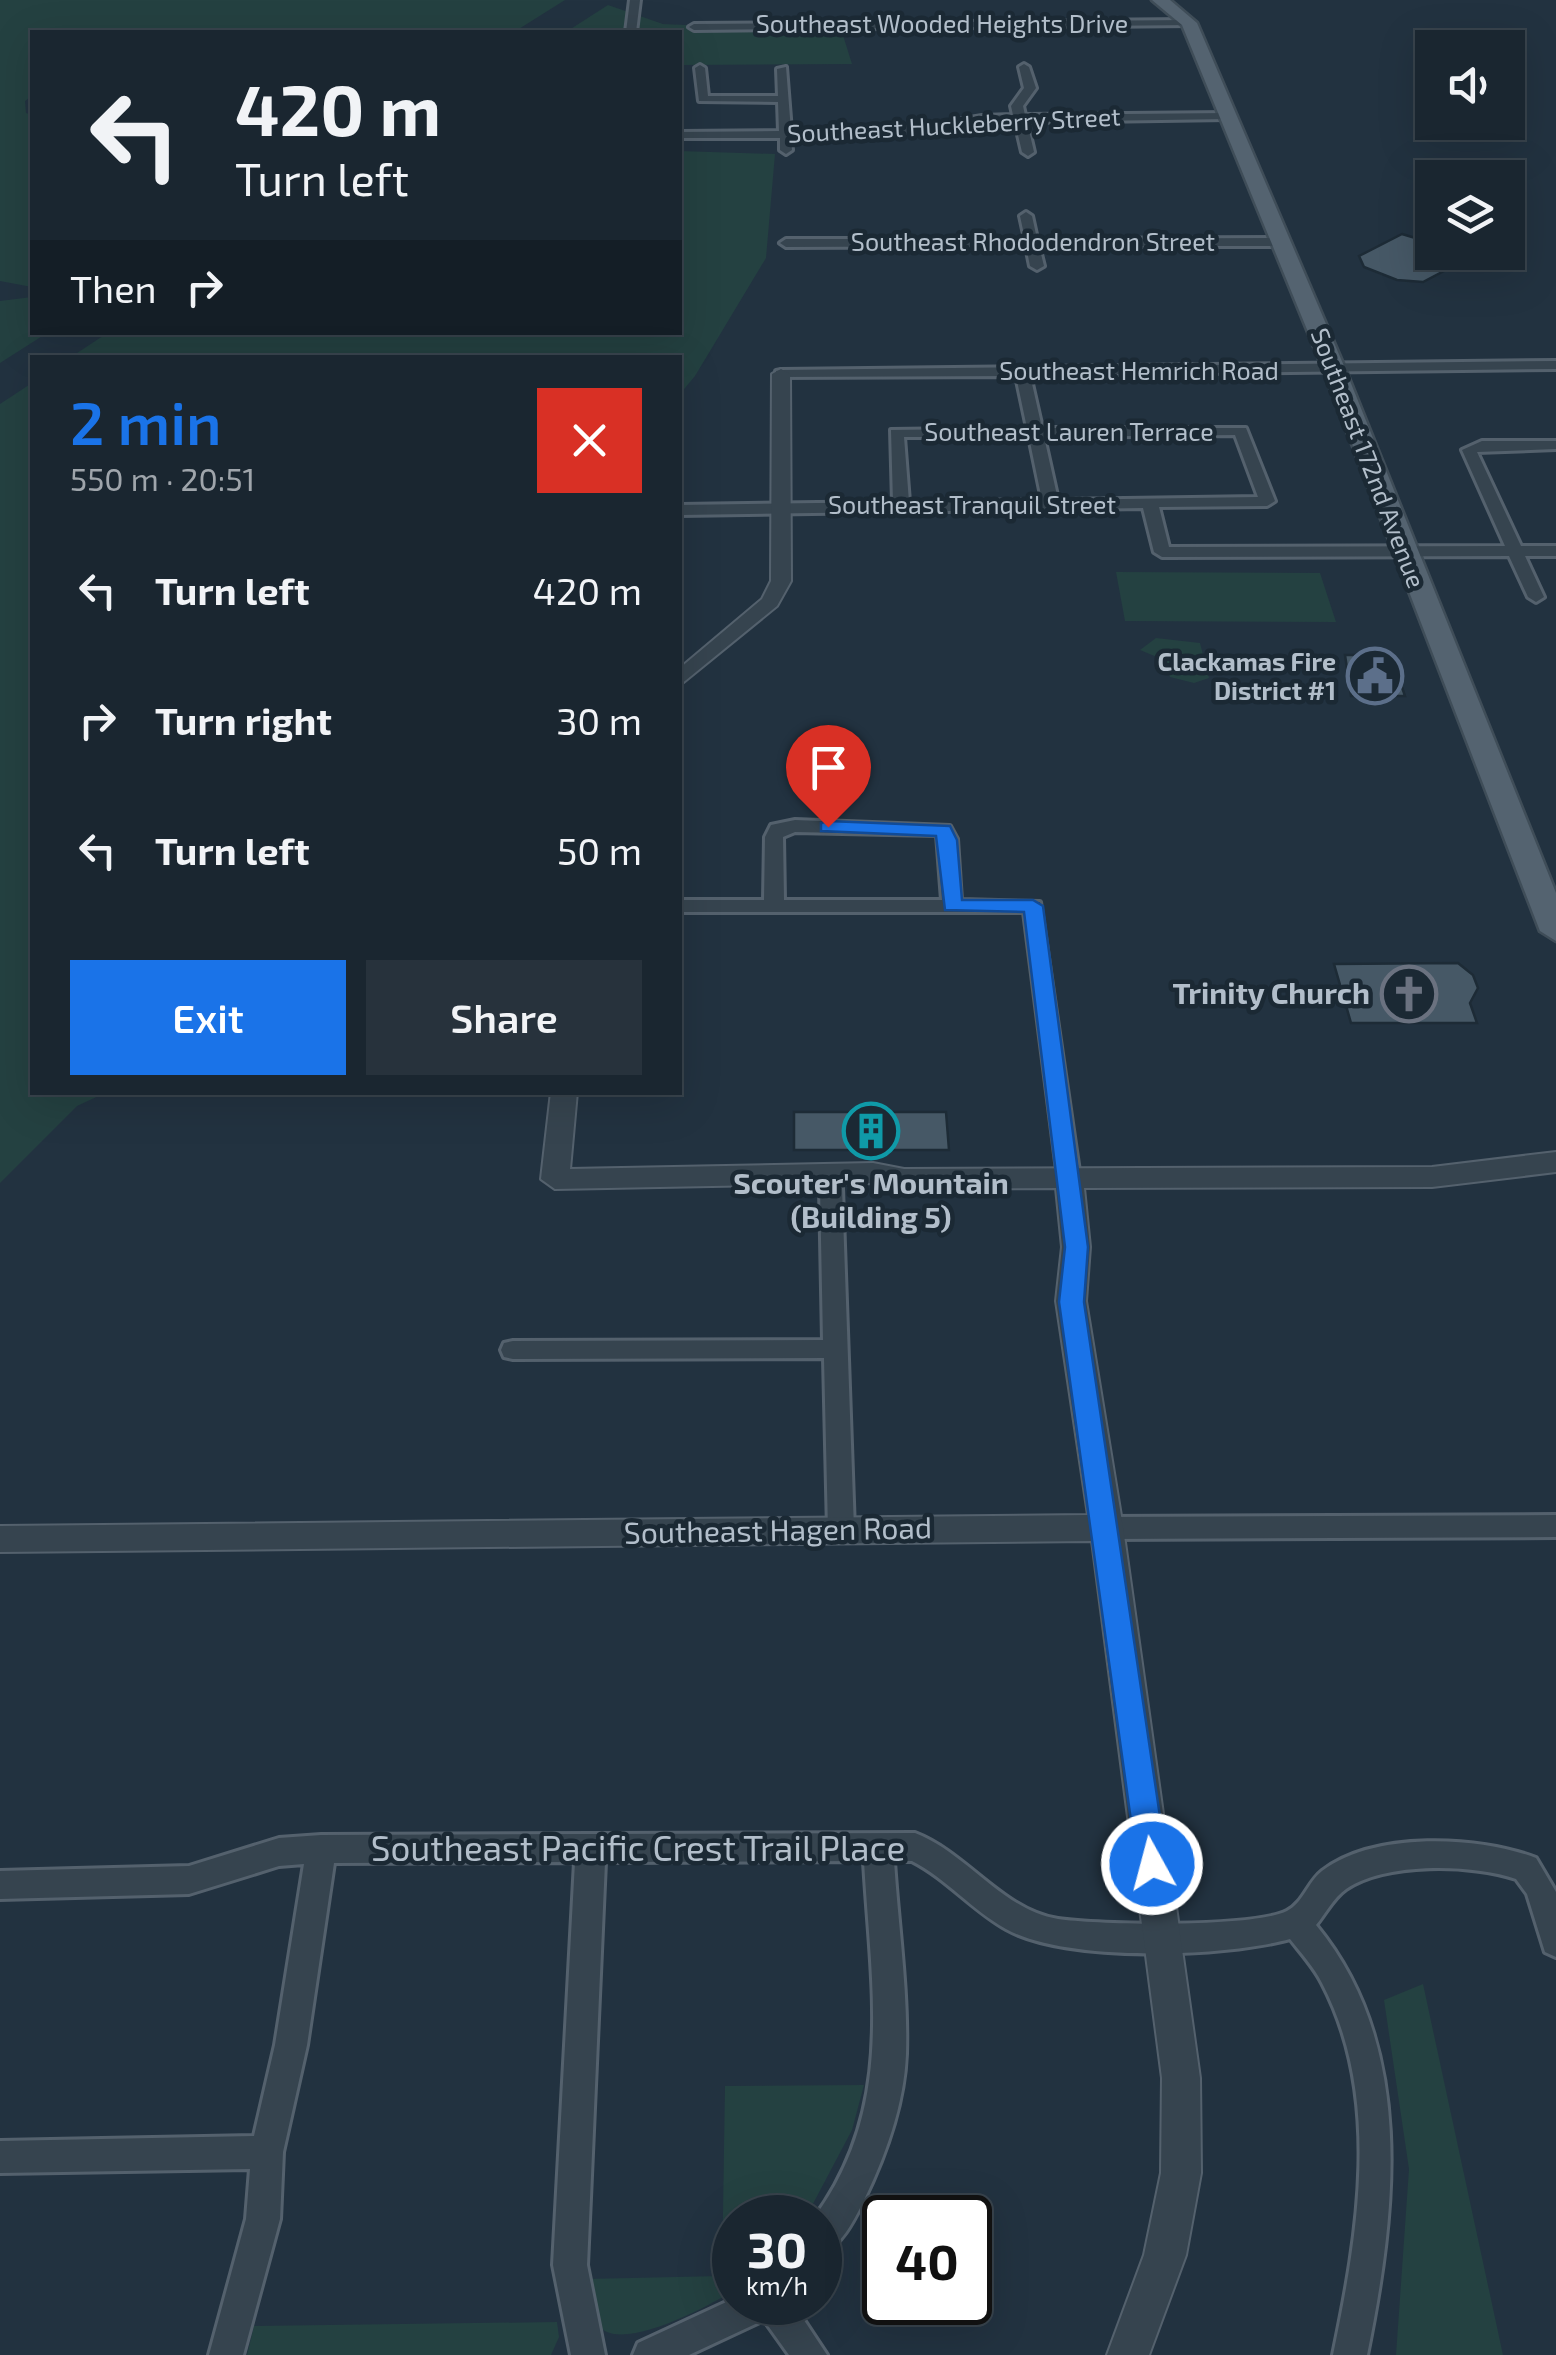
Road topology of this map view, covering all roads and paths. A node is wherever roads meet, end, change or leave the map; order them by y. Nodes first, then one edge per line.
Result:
1 (636, 0) edge
2 (1160, 0) edge
3 (1189, 23) junction
4 (694, 27) dead end
5 (631, 30) edge
6 (1024, 67) dead end
7 (700, 68) dead end
8 (782, 69) dead end
9 (783, 99) junction
10 (1228, 116) junction
11 (1022, 118) junction
12 (682, 135) edge
13 (785, 135) junction
14 (786, 150) dead end
15 (1028, 152) dead end
16 (1026, 216) dead end
17 (1032, 242) junction
18 (1281, 242) junction
19 (786, 244) dead end
20 (1037, 266) dead end
21 (1556, 365) edge
22 (1334, 366) junction
23 (1022, 372) junction
24 (781, 374) joint
25 (1035, 433) junction
26 (1554, 448) edge
27 (1050, 504) junction
28 (1150, 504) junction
29 (1265, 504) joint
30 (901, 505) junction
31 (782, 506) junction
32 (682, 510) edge
33 (1516, 551) junction
34 (1556, 551) edge
35 (1403, 552) junction
36 (1536, 597) dead end
37 (682, 677) edge
38 (682, 906) edge
39 (774, 906) junction
40 (952, 906) junction
41 (1556, 930) edge
42 (564, 1095) edge
43 (1556, 1162) edge
44 (1449, 1176) junction
45 (1069, 1178) junction
46 (711, 1179) junction
47 (904, 1179) junction
48 (1556, 1183) edge
49 (831, 1188) junction
50 (513, 1350) dead end
51 (837, 1350) junction
52 (1556, 1526) edge
53 (1106, 1528) junction
54 (841, 1530) junction
55 (0, 1540) edge
56 (591, 1846) junction
57 (878, 1847) junction
58 (321, 1849) junction
59 (0, 1885) edge
60 (1296, 1924) junction
61 (1161, 1935) junction
62 (1556, 1942) edge
63 (267, 2152) junction
64 (0, 2157) edge
65 (842, 2206) edge
66 (717, 2325) edge
67 (786, 2325) edge
68 (226, 2355) edge
69 (588, 2355) edge
70 (650, 2355) edge
71 (810, 2355) edge
72 (1128, 2355) edge
73 (1350, 2355) edge

1 - 5 street
2 - 3 main road, Southeast 172nd Avenue
3 - 4 street, Southeast Wooded Heights Drive
3 - 10 main road, Southeast 172nd Avenue
6 - 11 street
7 - 9 street
8 - 9 street
9 - 13 street
10 - 11 street, Southeast Huckleberry Street
10 - 18 main road, Southeast 172nd Avenue
11 - 13 street, Southeast Huckleberry Street
11 - 15 street
12 - 13 street, Southeast Huckleberry Street
13 - 14 street
16 - 17 street
17 - 18 street, Southeast Rhododendron Street
17 - 19 street, Southeast Rhododendron Street
17 - 20 street
18 - 22 main road, Southeast 172nd Avenue
21 - 22 street, Southeast Hemrich Road
22 - 23 street, Southeast Hemrich Road
22 - 35 main road, Southeast 172nd Avenue
23 - 24 street, Southeast Hemrich Road
23 - 25 street
24 - 31 street
25 - 27 street
25 - 29 street, Southeast Lauren Terrace
25 - 30 street, Southeast Lauren Terrace
26 - 33 street
27 - 28 street, Southeast Tranquil Street
27 - 30 street, Southeast Tranquil Street
28 - 29 street, Southeast Tranquil Street
28 - 35 street
30 - 31 street, Southeast Tranquil Street
31 - 32 street, Southeast Tranquil Street
31 - 37 street
33 - 34 street
33 - 35 street
33 - 36 street
35 - 41 main road, Southeast 172nd Avenue
38 - 39 street
39 - 40 street
39 - 40 street
40 - 45 street
42 - 46 street
43 - 44 street
44 - 45 street
44 - 48 street
45 - 47 street
45 - 53 street
46 - 47 street
46 - 49 street
47 - 49 street
49 - 51 street
50 - 51 street
51 - 54 street
52 - 53 street, Southeast Hagen Road
53 - 54 street, Southeast Hagen Road
53 - 61 street
54 - 55 street, Southeast Hagen Road
56 - 57 street, Southeast Pacific Crest Trail Place
56 - 58 street, Southeast Pacific Crest Trail Place
56 - 69 street
57 - 61 street, Southeast Pacific Crest Trail Place
57 - 65 street
58 - 59 street, Southeast Pacific Crest Trail Place
58 - 63 street
60 - 61 street, Southeast Pacific Crest Trail Place
60 - 62 street
60 - 73 street
61 - 72 street
63 - 64 street
63 - 68 street
66 - 70 street
67 - 71 street

